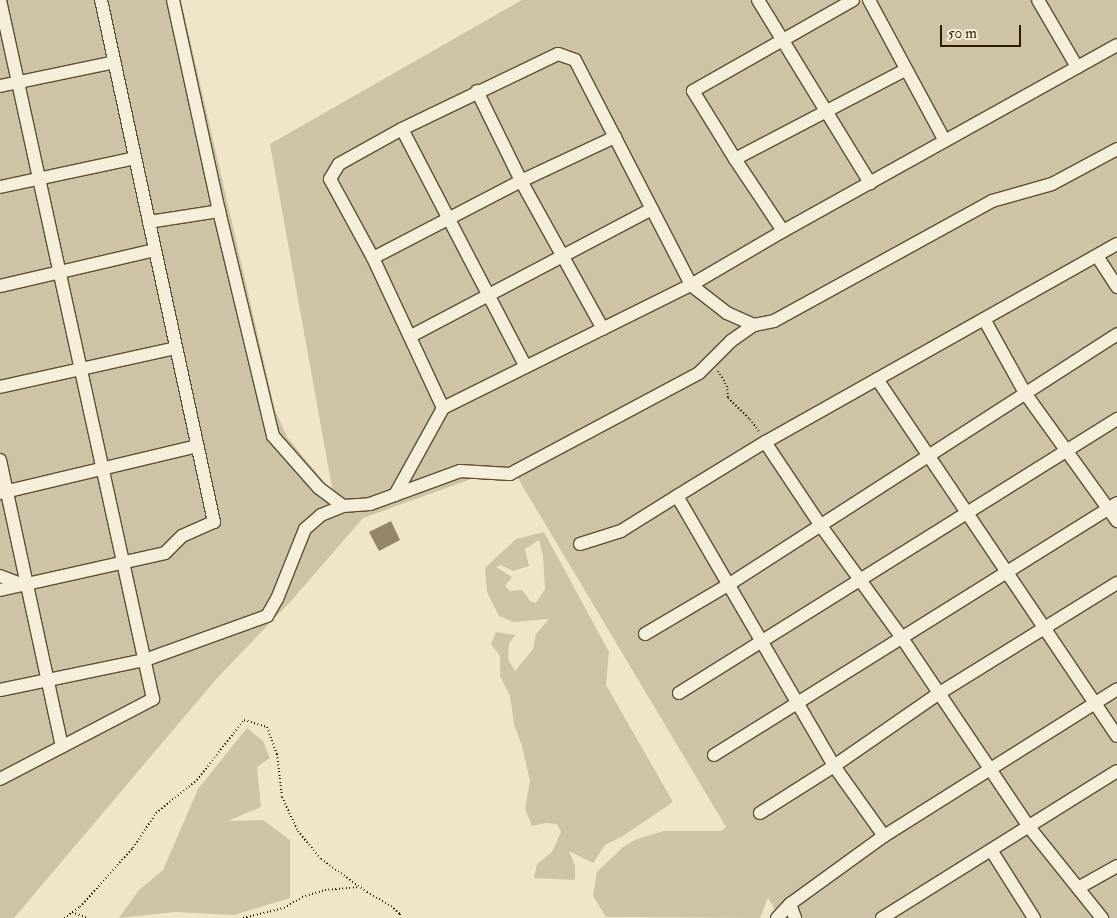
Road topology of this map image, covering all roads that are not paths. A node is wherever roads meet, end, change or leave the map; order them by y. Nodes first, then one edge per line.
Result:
1 (0, 0) edge
2 (101, 0) edge
3 (173, 0) edge
4 (758, 0) edge
5 (853, 0) edge
6 (869, 0) edge
7 (1038, 0) edge
8 (783, 39) junction
9 (1117, 45) edge
10 (115, 62) junction
11 (1077, 67) junction
12 (905, 70) junction
13 (18, 82) junction
14 (0, 86) edge
15 (477, 92) junction
16 (825, 112) junction
17 (402, 129) junction
18 (615, 137) junction
19 (945, 141) junction
20 (1117, 149) edge
21 (135, 158) junction
22 (735, 159) junction
23 (39, 179) junction
24 (521, 181) junction
25 (870, 183) junction
26 (0, 187) edge
27 (652, 209) junction
28 (219, 211) junction
29 (449, 219) junction
30 (149, 222) junction
31 (783, 231) junction
32 (1117, 244) edge
33 (155, 250) junction
34 (1097, 256) junction
35 (373, 258) junction
36 (562, 258) junction
37 (59, 272) junction
38 (691, 285) junction
39 (0, 286) edge
40 (1117, 287) edge
41 (488, 295) junction
42 (984, 319) junction
43 (754, 325) junction
44 (603, 329) junction
45 (1117, 334) edge
46 (411, 336) junction
47 (176, 348) junction
48 (526, 367) junction
49 (81, 369) junction
50 (877, 379) junction
51 (0, 387) edge
52 (1026, 393) junction
53 (443, 408) junction
54 (1117, 419) edge
55 (765, 442) junction
56 (197, 446) junction
57 (1066, 451) junction
58 (929, 456) junction
59 (0, 460) edge
60 (102, 469) junction
61 (3, 493) edge
62 (395, 494) junction
63 (677, 496) junction
64 (344, 506) junction
65 (1112, 506) edge
66 (968, 513) junction
67 (1117, 521) edge
68 (821, 526) junction
69 (580, 544) dead end
70 (124, 562) junction
71 (1007, 572) junction
72 (0, 576) edge
73 (862, 580) junction
74 (1117, 583) edge
75 (25, 584) junction
76 (728, 585) junction
77 (0, 590) edge
78 (1044, 628) junction
79 (645, 634) dead end
80 (902, 638) junction
81 (760, 642) junction
82 (145, 660) junction
83 (48, 679) junction
84 (1117, 688) edge
85 (0, 690) edge
86 (679, 692) dead end
87 (938, 694) junction
88 (796, 702) junction
89 (1095, 703) junction
90 (1117, 736) edge
91 (62, 746) junction
92 (714, 755) dead end
93 (834, 766) junction
94 (990, 770) junction
95 (1117, 771) edge
96 (0, 779) edge
97 (760, 813) dead end
98 (1029, 827) junction
99 (884, 836) junction
100 (991, 850) junction
101 (1117, 866) edge
102 (1078, 888) junction
103 (790, 904) junction
104 (777, 918) edge
105 (795, 918) edge
106 (882, 918) edge
107 (1034, 918) edge
108 (1102, 918) edge

1 - 13 lane
2 - 10 lane
3 - 28 lane
4 - 8 lane
5 - 8 lane
6 - 12 lane
7 - 11 lane
8 - 16 lane
8 - 22 lane
9 - 11 lane
10 - 13 lane
10 - 21 lane
11 - 19 lane
12 - 16 lane
12 - 19 lane
13 - 14 lane
13 - 23 lane
15 - 17 lane
15 - 18 lane
15 - 24 lane
16 - 22 lane
16 - 25 lane
17 - 29 lane
17 - 35 lane
18 - 24 lane
18 - 27 lane
19 - 25 lane
20 - 43 lane
21 - 23 lane
21 - 30 lane
22 - 31 lane
23 - 26 lane
23 - 37 lane
24 - 29 lane
24 - 36 lane
25 - 31 lane
27 - 36 lane
27 - 38 lane
28 - 30 lane
28 - 64 lane
29 - 35 lane
29 - 41 lane
30 - 33 lane
31 - 38 lane
32 - 34 lane
33 - 37 lane
33 - 47 lane
34 - 40 lane
34 - 42 lane
35 - 46 lane
36 - 41 lane
36 - 44 lane
37 - 39 lane
37 - 49 lane
38 - 43 lane
38 - 44 lane
41 - 46 lane
41 - 48 lane
42 - 50 lane
42 - 52 lane
43 - 62 lane
44 - 48 lane
45 - 52 lane
46 - 53 lane
47 - 49 lane
47 - 56 lane
48 - 53 lane
49 - 51 lane
49 - 60 lane
50 - 55 lane
50 - 58 lane
52 - 57 lane
52 - 58 lane
53 - 62 lane
54 - 57 lane
55 - 63 lane
55 - 68 lane
56 - 60 lane
56 - 70 lane
57 - 65 lane
57 - 66 lane
58 - 66 lane
58 - 68 lane
59 - 61 lane
60 - 61 lane
60 - 70 lane
61 - 75 lane
62 - 64 lane
63 - 69 lane
63 - 76 lane
64 - 82 lane
65 - 67 lane
65 - 71 lane
66 - 71 lane
66 - 73 lane
68 - 73 lane
68 - 76 lane
70 - 75 lane
70 - 82 lane
71 - 78 lane
71 - 80 lane
72 - 75 lane
73 - 80 lane
73 - 81 lane
74 - 78 lane
75 - 77 lane
75 - 83 lane
76 - 79 lane
76 - 81 lane
78 - 87 lane
78 - 89 lane
80 - 87 lane
80 - 88 lane
81 - 86 lane
81 - 88 lane
82 - 83 lane
82 - 91 lane
83 - 85 lane
83 - 91 lane
84 - 89 lane
87 - 93 lane
87 - 94 lane
88 - 92 lane
88 - 93 lane
89 - 90 lane
89 - 94 lane
91 - 96 lane
93 - 97 lane
93 - 99 lane
94 - 98 lane
94 - 99 lane
95 - 98 lane
98 - 100 lane
98 - 102 lane
99 - 103 lane
100 - 106 lane
100 - 107 lane
101 - 102 lane
102 - 108 lane
103 - 104 lane
103 - 105 lane

